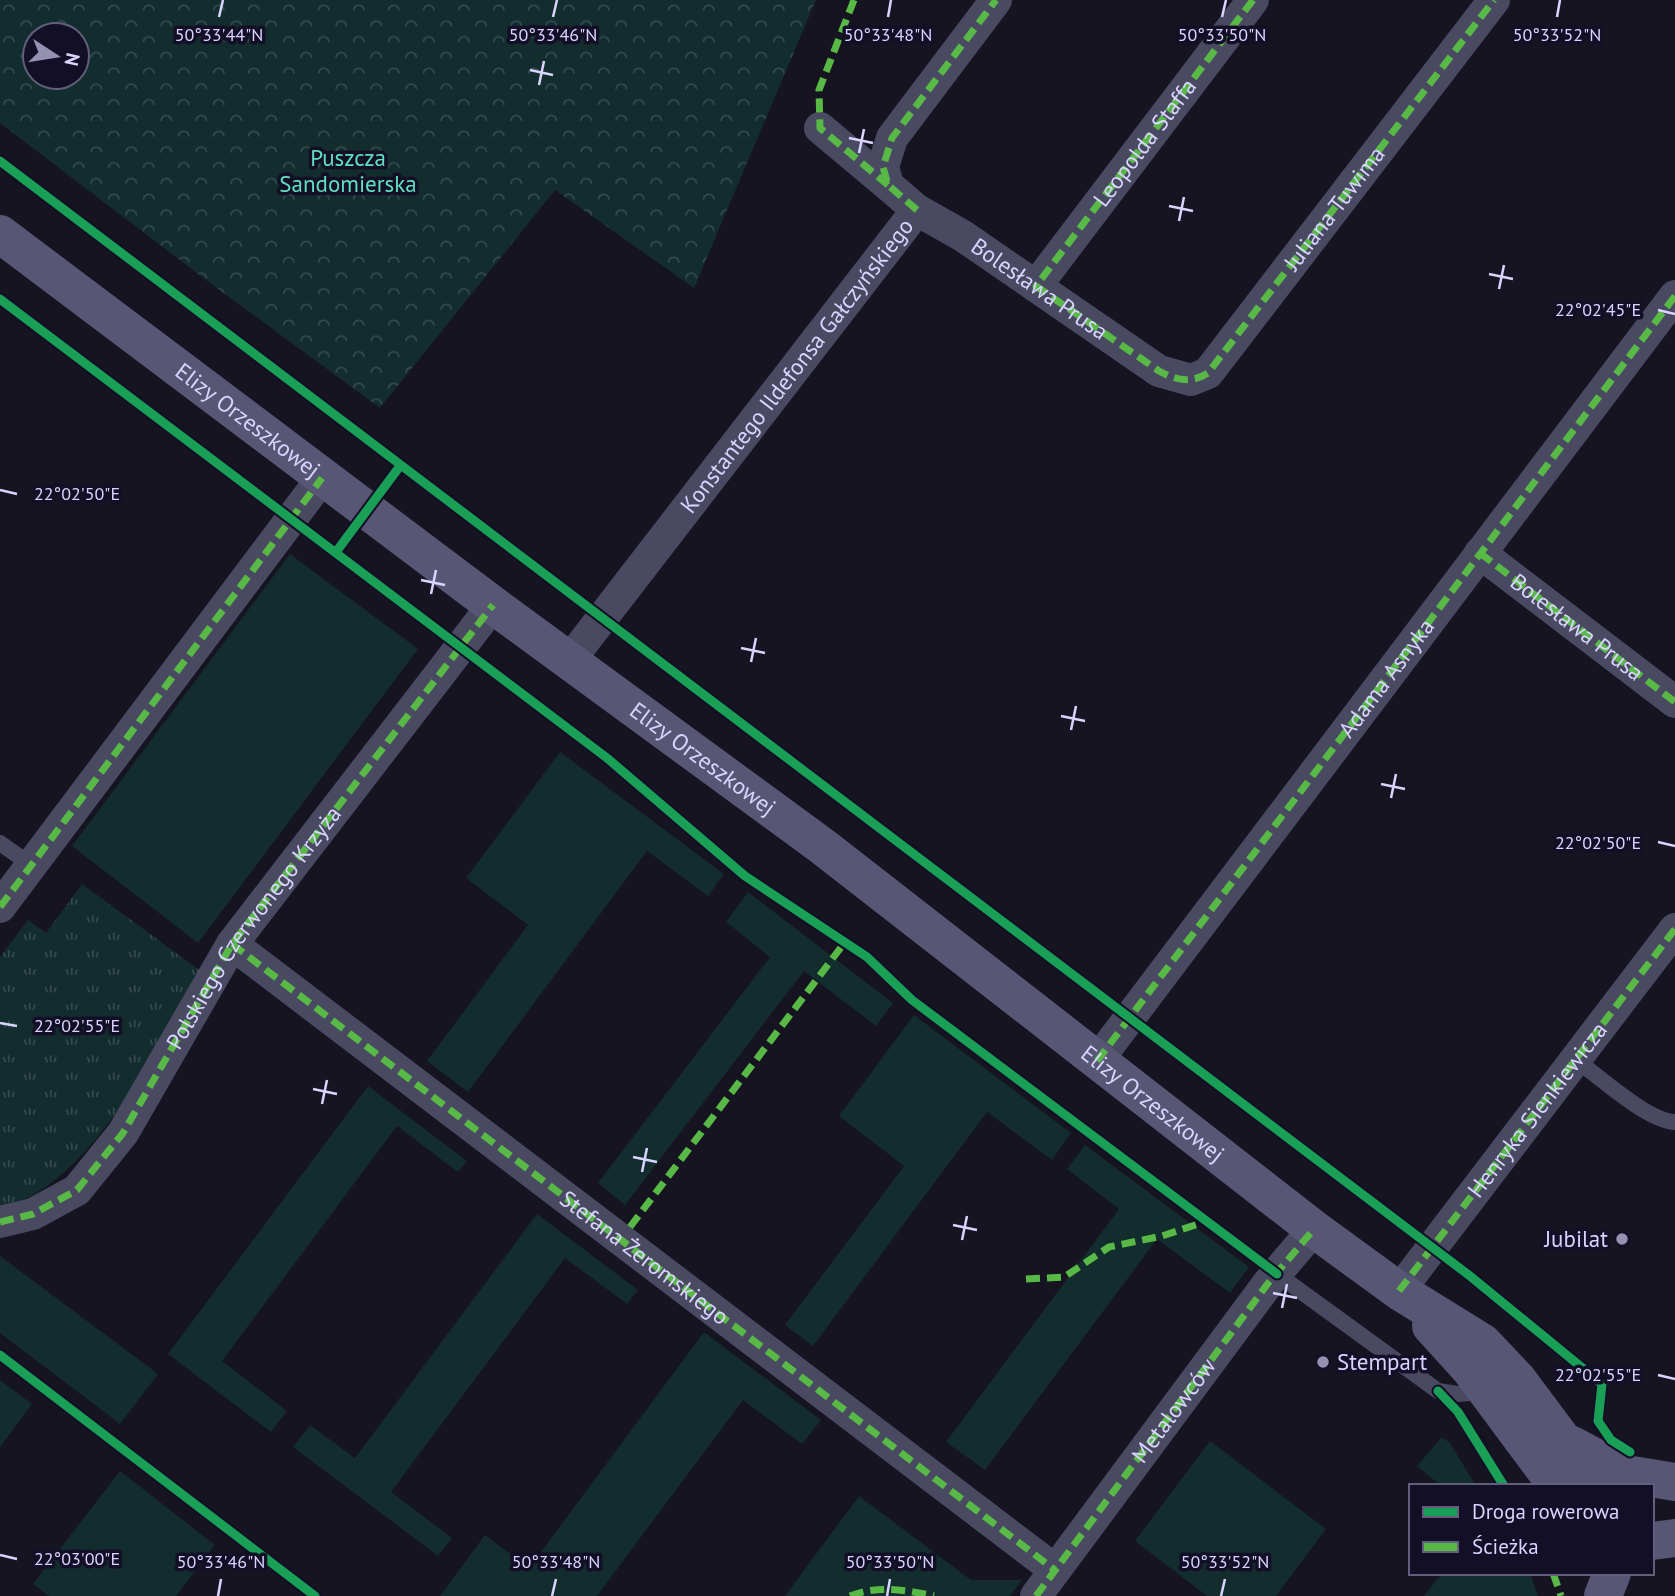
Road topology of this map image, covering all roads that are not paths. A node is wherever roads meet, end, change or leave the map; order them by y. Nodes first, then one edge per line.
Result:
1 (996, 0) edge
2 (1254, 0) edge
3 (1494, 0) edge
4 (820, 128) dead end
5 (888, 185) junction
6 (917, 210) junction
7 (0, 234) edge
8 (1036, 286) junction
9 (1675, 296) edge
10 (1159, 371) joint
11 (322, 478) junction
12 (1480, 553) junction
13 (493, 606) junction
14 (569, 661) junction
15 (1675, 702) edge
16 (0, 843) edge
17 (31, 865) junction
18 (0, 907) edge
19 (1675, 929) edge
20 (232, 944) junction
21 (1576, 1059) junction
22 (1097, 1061) junction
23 (1675, 1122) edge
24 (0, 1222) edge
25 (1314, 1229) junction
26 (1277, 1274) junction
27 (1399, 1291) junction
28 (1486, 1391) junction
29 (1564, 1441) junction
30 (1675, 1482) edge
31 (1556, 1484) edge
32 (1596, 1484) edge
33 (1675, 1538) edge
34 (1654, 1541) edge
35 (1055, 1570) junction
36 (1611, 1575) edge
37 (1036, 1596) edge
38 (1603, 1596) edge

1 - 5 street, Konstantego Ildefonsa Gałczyńskiego
2 - 8 street, Leopolda Staffa
3 - 10 street, Juliana Tuwima
4 - 5 street
5 - 6 street, Konstantego Ildefonsa Gałczyńskiego
6 - 8 street, Bolesława Prusa
6 - 14 street, Konstantego Ildefonsa Gałczyńskiego
7 - 11 street, Elizy Orzeszkowej
8 - 10 street, Bolesława Prusa
9 - 12 street, Adama Asnyka
11 - 13 street, Elizy Orzeszkowej
11 - 17 street
12 - 15 street, Bolesława Prusa
12 - 22 street, Adama Asnyka
13 - 14 street, Elizy Orzeszkowej
13 - 20 street, Polskiego Czerwonego Krzyża
14 - 22 street, Elizy Orzeszkowej
16 - 17 lane
17 - 18 street
19 - 21 street, Henryka Sienkiewicza
20 - 24 street, Polskiego Czerwonego Krzyża
20 - 35 street, Stefana Żeromskiego
21 - 23 lane
21 - 27 street, Henryka Sienkiewicza
22 - 25 street, Elizy Orzeszkowej
25 - 26 street, Metalowców
25 - 27 street, Elizy Orzeszkowej
26 - 28 lane
26 - 35 street, Metalowców
27 - 28 street, Elizy Orzeszkowej
27 - 29 street, Elizy Orzeszkowej
28 - 31 street, Elizy Orzeszkowej
29 - 30 street
29 - 32 street, Elizy Orzeszkowej
33 - 34 street
35 - 37 street, Metalowców
36 - 38 street

